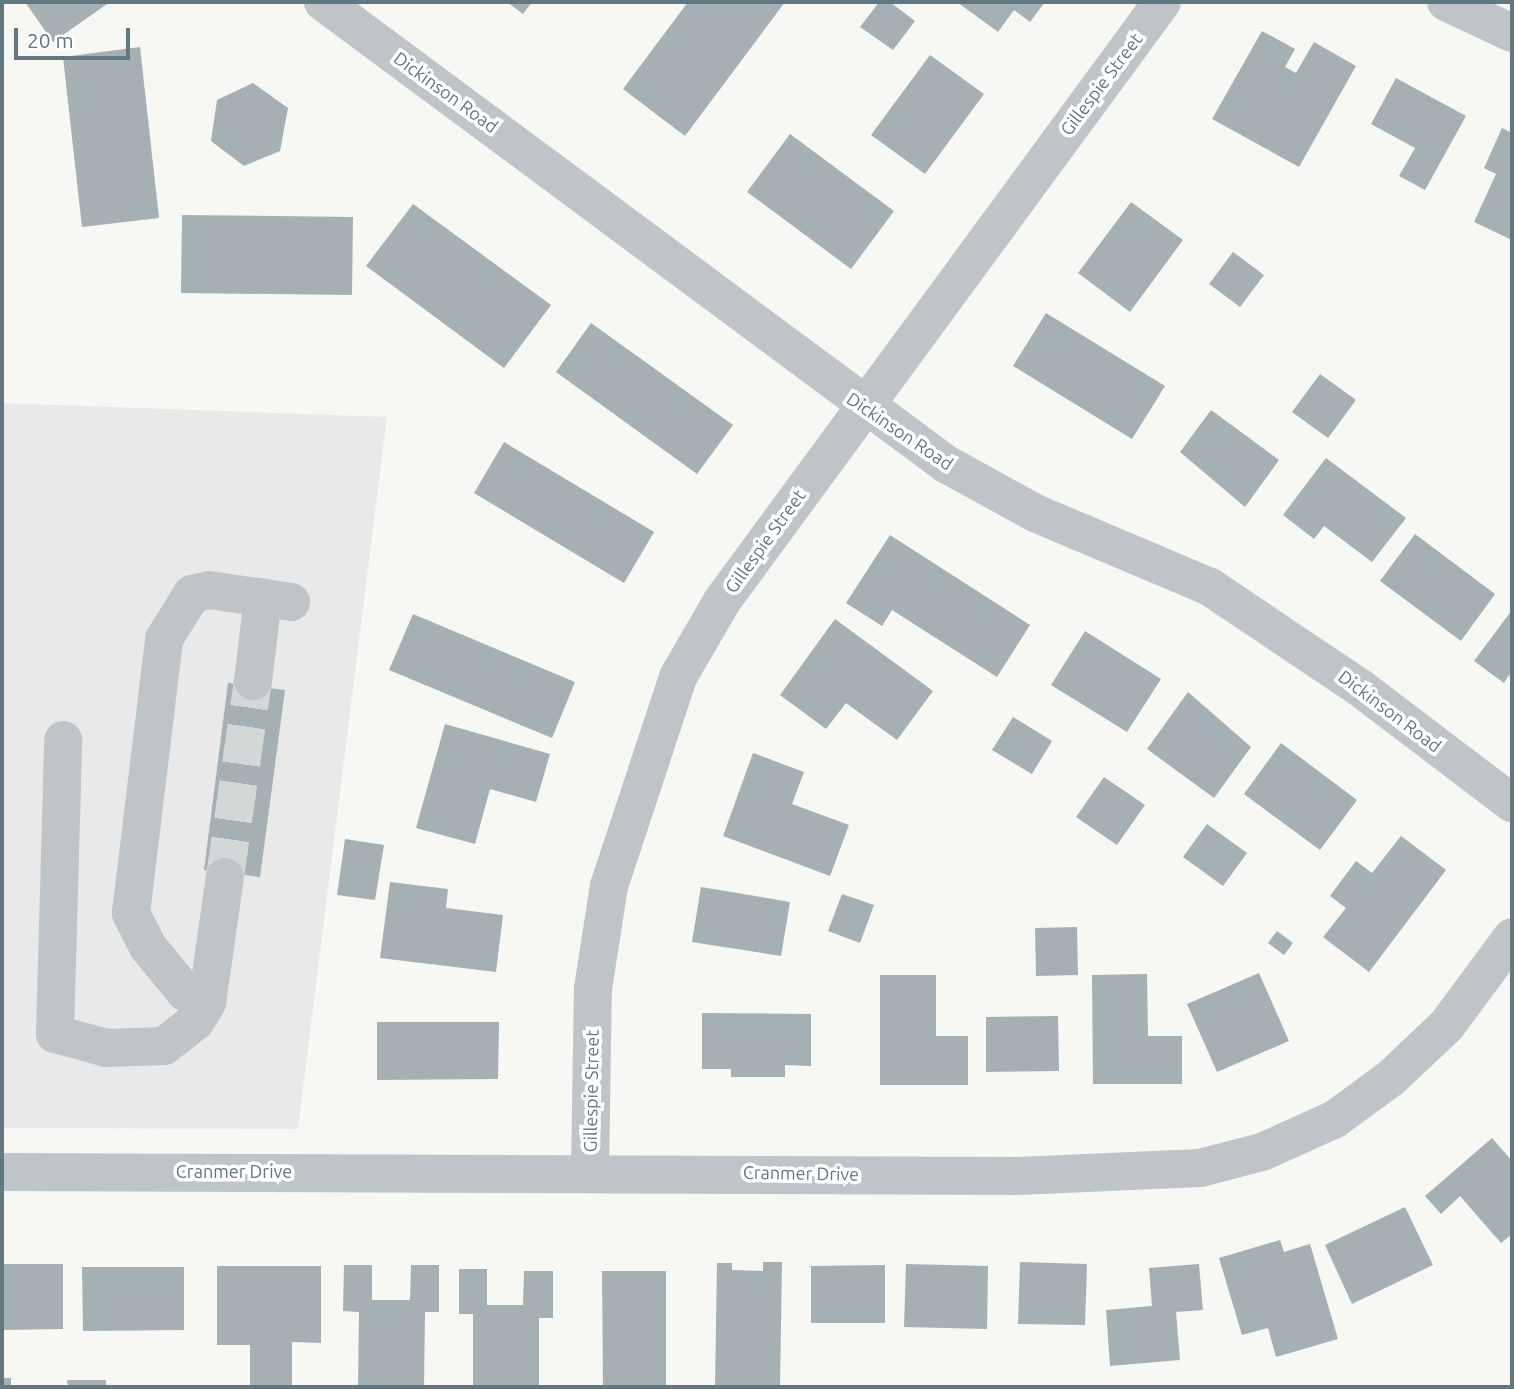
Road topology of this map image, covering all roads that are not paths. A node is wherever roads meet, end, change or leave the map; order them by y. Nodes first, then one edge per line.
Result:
1 (323, 2) edge
2 (1162, 2) edge
3 (1446, 2) edge
4 (1512, 33) edge
5 (862, 407) junction
6 (253, 681) tunnel mouth
7 (63, 740) dead end
8 (1512, 803) edge
9 (225, 877) tunnel mouth
10 (1512, 937) edge
11 (201, 1008) junction
12 (2, 1172) edge
13 (590, 1172) junction

1 - 5 street, Dickinson Road
2 - 5 street, Gillespie Street
3 - 4 street
5 - 8 street, Dickinson Road
5 - 13 street, Gillespie Street
6 - 11 street
7 - 11 street
9 - 11 street
10 - 13 street, Cranmer Drive
12 - 13 street, Cranmer Drive

